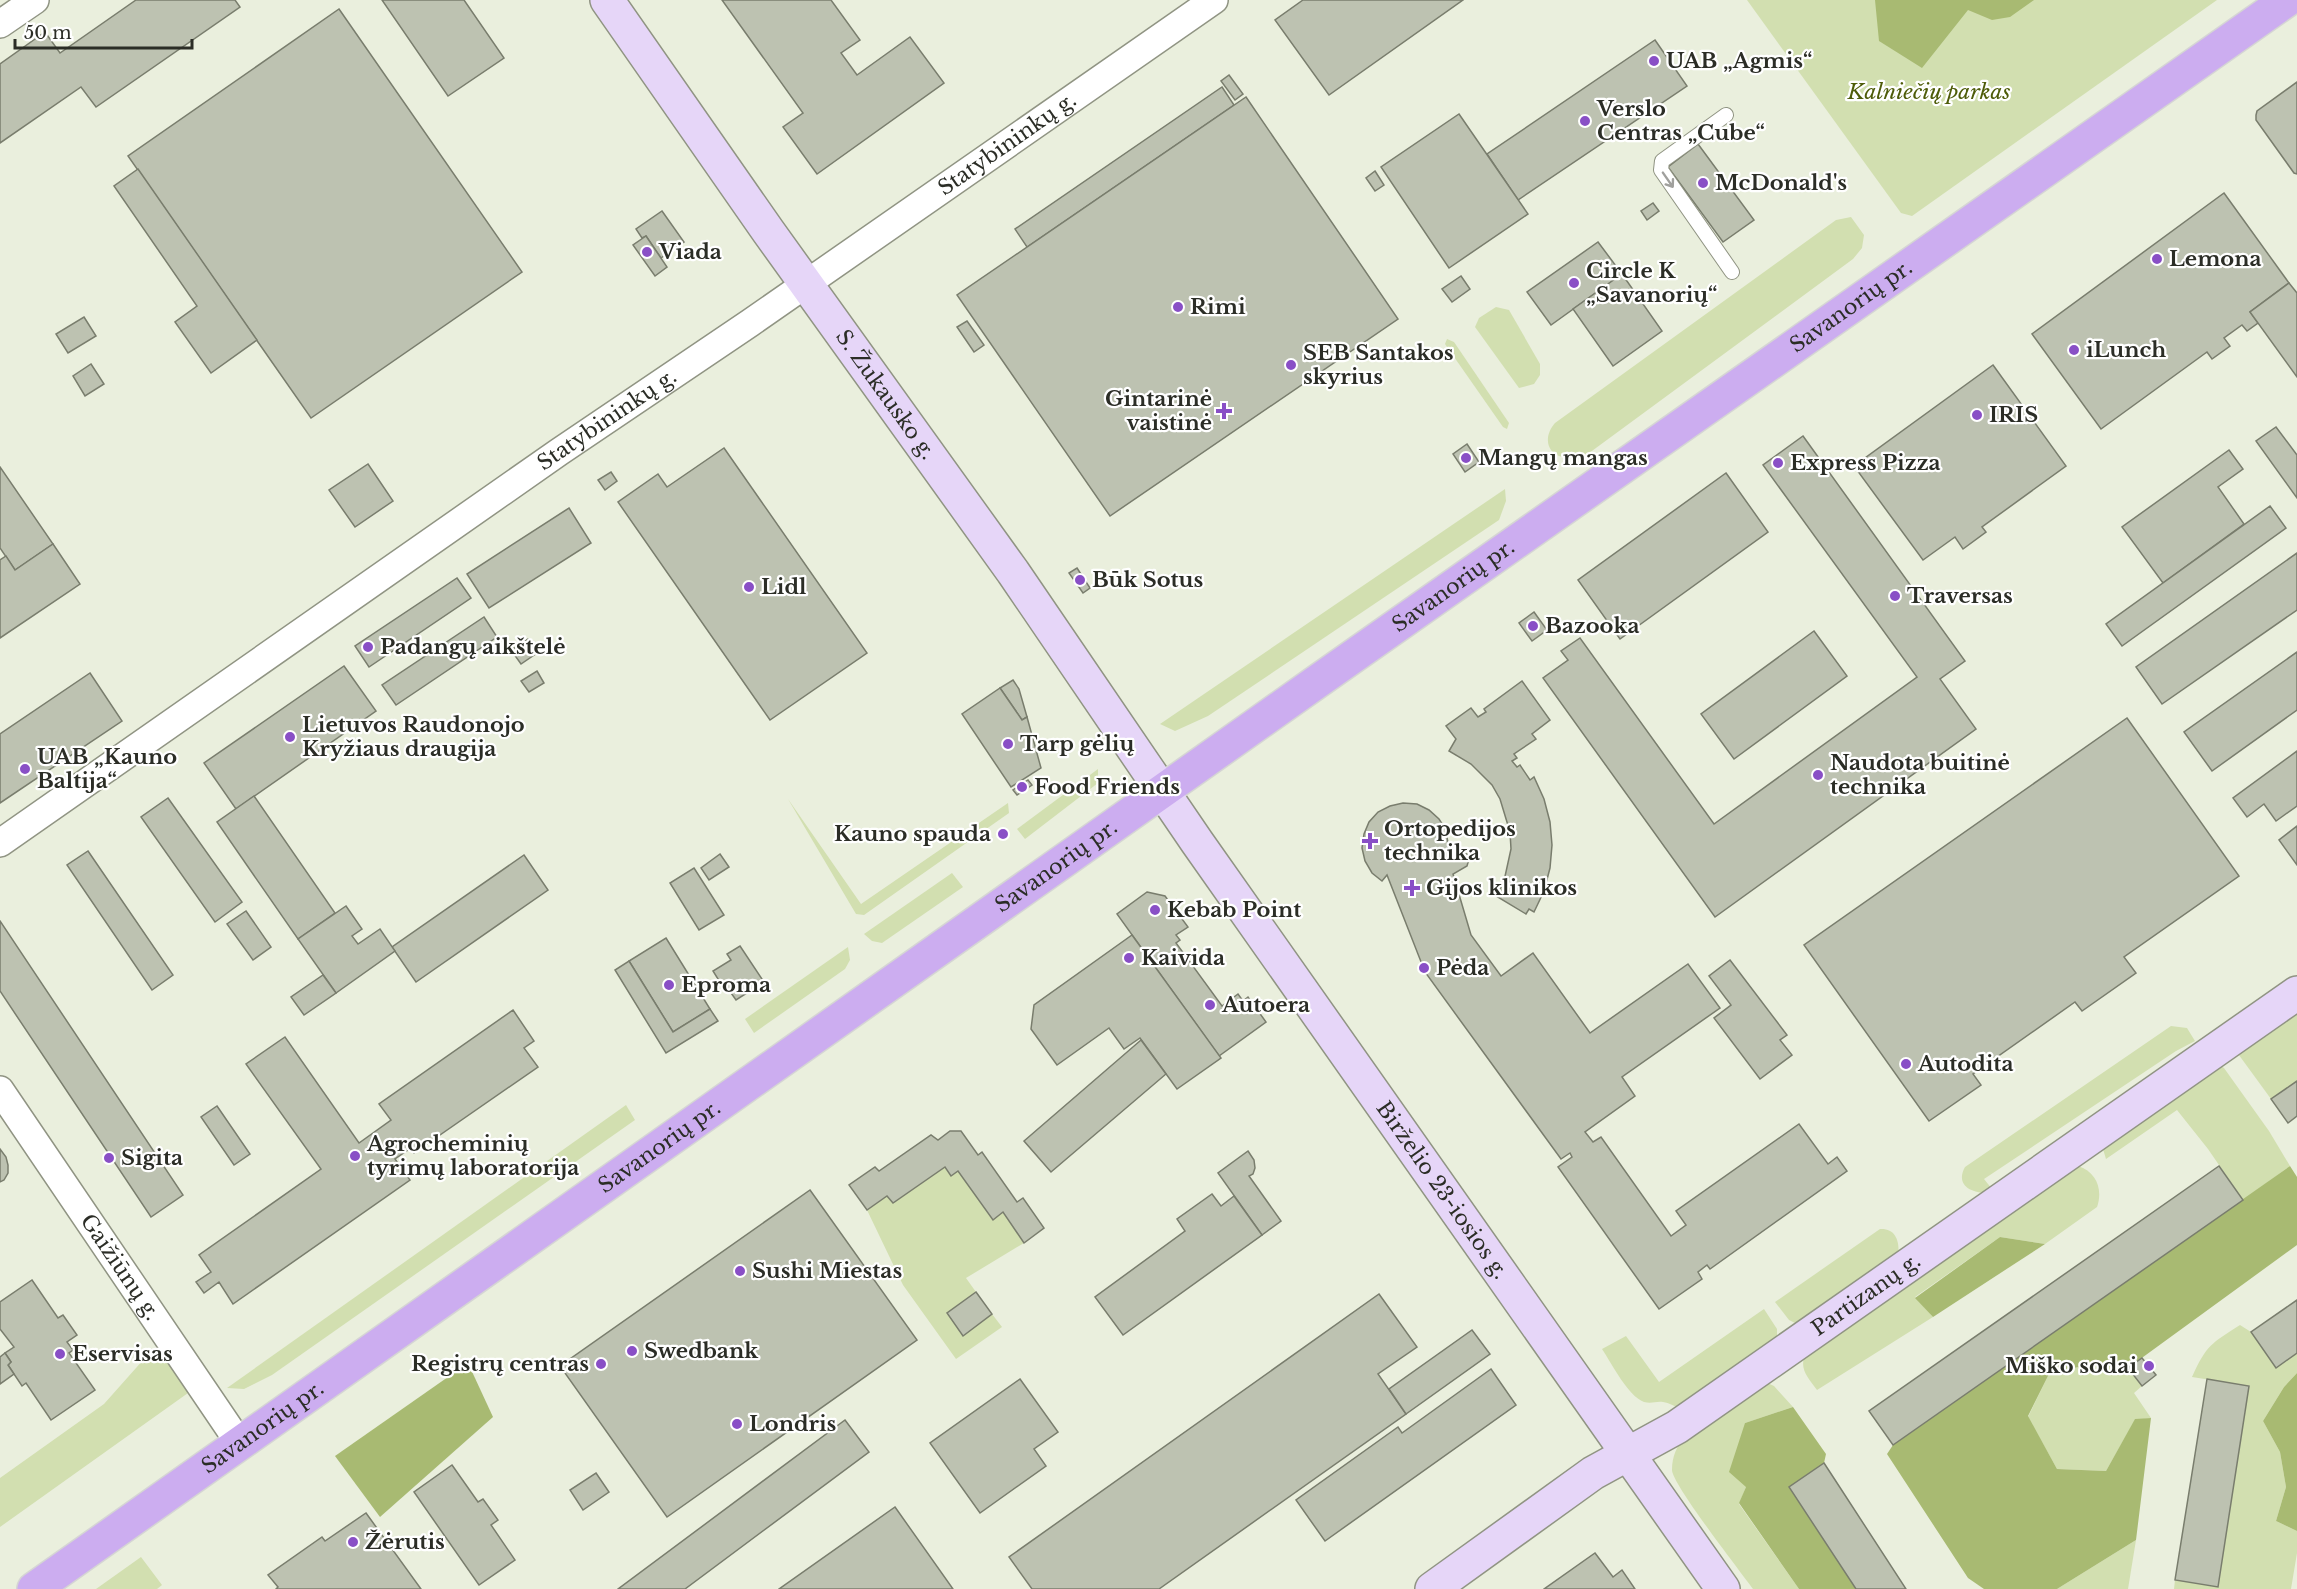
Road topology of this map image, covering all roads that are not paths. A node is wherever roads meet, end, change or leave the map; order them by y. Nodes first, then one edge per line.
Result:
1 (35, 0) edge
2 (608, 0) edge
3 (1214, 0) edge
4 (2287, 0) edge
5 (0, 24) edge
6 (1726, 115) dead end
7 (1732, 272) dead end
8 (806, 284) junction
9 (1163, 790) junction
10 (0, 843) edge
11 (2297, 993) edge
12 (0, 1090) edge
13 (240, 1444) junction
14 (1628, 1454) junction
15 (34, 1589) edge
16 (1432, 1589) edge
17 (1723, 1589) edge

1 - 5 street
2 - 8 main road, S. Žukausko g.
3 - 8 street, Statybininkų g.
4 - 9 main road, Savanorių pr.
6 -> 7 lane
8 - 9 main road, S. Žukausko g.
8 - 10 street, Statybininkų g.
9 - 13 main road, Savanorių pr.
9 - 14 main road, Birželio 23-iosios g.
11 - 14 main road, Partizanų g.
12 - 13 street, Gaižiūnų g.
13 - 15 main road, Savanorių pr.
14 - 16 main road, Partizanų g.
14 - 17 main road, Birželio 23-iosios g.

